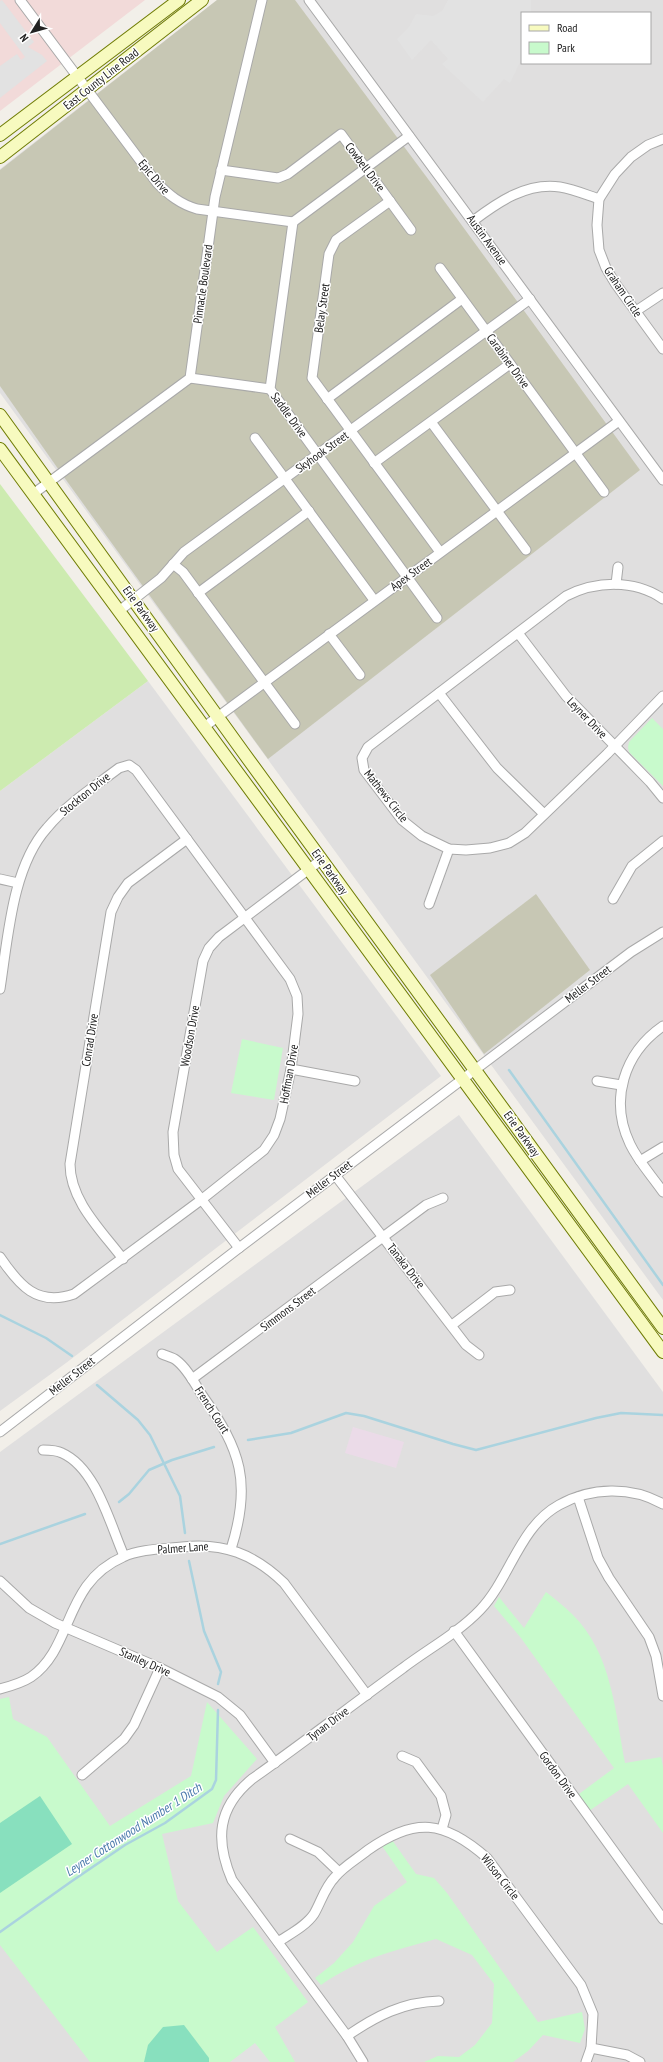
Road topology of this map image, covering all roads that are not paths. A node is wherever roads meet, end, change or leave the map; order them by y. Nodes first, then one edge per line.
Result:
1 (20, 0) edge
2 (179, 0) edge
3 (202, 0) edge
4 (262, 0) edge
5 (309, 0) edge
6 (77, 76) junction
7 (87, 90) junction
8 (0, 135) edge
9 (409, 136) junction
10 (663, 139) edge
11 (0, 157) edge
12 (366, 168) junction
13 (220, 170) junction
14 (599, 199) junction
15 (390, 201) junction
16 (213, 211) junction
17 (473, 221) junction
18 (292, 222) junction
19 (411, 230) dead end
20 (440, 268) dead end
21 (663, 292) edge
22 (462, 299) junction
23 (530, 299) junction
24 (636, 311) junction
25 (486, 331) junction
26 (663, 349) edge
27 (510, 364) junction
28 (190, 378) junction
29 (270, 390) junction
30 (327, 399) junction
31 (0, 415) edge
32 (619, 421) junction
33 (431, 422) junction
34 (350, 431) junction
35 (255, 438) dead end
36 (0, 449) edge
37 (575, 453) junction
38 (318, 455) junction
39 (374, 463) junction
40 (285, 479) junction
41 (663, 480) edge
42 (49, 482) junction
43 (604, 492) dead end
44 (33, 494) junction
45 (309, 511) junction
46 (497, 511) junction
47 (526, 550) dead end
48 (440, 552) junction
49 (173, 564) junction
50 (618, 567) dead end
51 (407, 576) junction
52 (616, 584) junction
53 (198, 593) junction
54 (663, 599) edge
55 (134, 600) junction
56 (374, 600) junction
57 (119, 611) junction
58 (437, 618) dead end
59 (518, 633) junction
60 (329, 634) junction
61 (360, 675) dead end
62 (264, 682) junction
63 (439, 693) junction
64 (663, 696) edge
65 (217, 717) junction
66 (295, 724) dead end
67 (204, 727) junction
68 (614, 746) junction
69 (129, 765) joint
70 (663, 798) edge
71 (544, 814) junction
72 (187, 839) junction
73 (663, 841) edge
74 (449, 849) junction
75 (321, 860) junction
76 (309, 870) junction
77 (0, 879) edge
78 (18, 883) junction
79 (613, 899) dead end
80 (429, 904) dead end
81 (245, 918) junction
82 (663, 932) edge
83 (0, 989) edge
84 (663, 1026) edge
85 (291, 1069) junction
86 (475, 1070) junction
87 (462, 1080) junction
88 (355, 1081) dead end
89 (597, 1081) dead end
90 (621, 1085) junction
91 (663, 1147) edge
92 (640, 1161) junction
93 (335, 1175) junction
94 (663, 1192) edge
95 (443, 1198) dead end
96 (201, 1200) junction
97 (383, 1237) junction
98 (238, 1248) junction
99 (0, 1258) edge
100 (123, 1259) junction
101 (510, 1290) dead end
102 (452, 1325) junction
103 (663, 1328) edge
104 (663, 1352) edge
105 (162, 1354) dead end
106 (479, 1355) dead end
107 (192, 1379) junction
108 (0, 1432) edge
109 (43, 1450) dead end
110 (578, 1497) junction
111 (663, 1504) edge
112 (231, 1550) junction
113 (124, 1556) junction
114 (0, 1581) edge
115 (64, 1626) junction
116 (454, 1631) junction
117 (160, 1668) junction
118 (0, 1689) edge
119 (367, 1695) junction
120 (663, 1696) edge
121 (402, 1756) dead end
122 (275, 1763) junction
123 (82, 1775) dead end
124 (442, 1829) junction
125 (290, 1839) dead end
126 (339, 1872) junction
127 (663, 1919) edge
128 (278, 1942) junction
129 (438, 2002) dead end
130 (347, 2036) junction
131 (591, 2048) junction
132 (363, 2062) edge
133 (586, 2062) edge
134 (640, 2062) edge

1 - 6 street, Epic Drive
2 - 6 main road, East County Line Road
3 - 7 main road, East County Line Road
4 - 13 street, Pinnacle Boulevard
5 - 9 street, Austin Avenue
6 - 7 street, Epic Drive
6 - 8 main road, East County Line Road
7 - 11 main road, East County Line Road
7 - 16 street, Epic Drive
9 - 12 street
9 - 17 street, Austin Avenue
10 - 14 street, Graham Circle
12 - 13 street, Cowbell Drive
12 - 15 street, Cowbell Drive
12 - 18 street
13 - 16 street, Pinnacle Boulevard
14 - 17 street
14 - 24 street, Graham Circle
15 - 19 street, Cowbell Drive
15 - 30 street, Belay Street
16 - 18 street, Epic Drive
16 - 28 street, Pinnacle Boulevard
17 - 23 street, Austin Avenue
18 - 29 street, Saddle Drive
20 - 22 street, Carabiner Drive
21 - 24 street
22 - 25 street, Carabiner Drive
22 - 30 street
23 - 25 street, Skyhook Street
23 - 32 street, Austin Avenue
24 - 26 street, Graham Circle
25 - 27 street, Carabiner Drive
25 - 34 street, Skyhook Street
27 - 33 street
27 - 37 street, Carabiner Drive
28 - 29 street
28 - 42 street
29 - 38 street, Saddle Drive
30 - 34 street, Belay Street
31 - 42 main road, Erie Parkway
32 - 37 street, Apex Street
32 - 41 street, Austin Avenue
33 - 39 street
33 - 46 street
34 - 38 street, Skyhook Street
34 - 39 street, Belay Street
35 - 40 street
36 - 44 main road, Erie Parkway
37 - 43 street, Carabiner Drive
37 - 46 street, Apex Street
38 - 40 street, Skyhook Street
38 - 51 street, Saddle Drive
39 - 48 street, Belay Street
40 - 45 street
40 - 49 street, Skyhook Street
42 - 44 street
42 - 55 main road, Erie Parkway
44 - 57 main road, Erie Parkway
45 - 53 street
45 - 56 street
46 - 47 street
46 - 48 street, Apex Street
48 - 51 street, Apex Street
49 - 53 street
49 - 55 street, Skyhook Street
50 - 52 street
51 - 56 street, Apex Street
51 - 58 street, Saddle Drive
52 - 54 street, Mathews Circle
52 - 59 street, Mathews Circle
53 - 62 street
55 - 57 street, Skyhook Street
55 - 65 main road, Erie Parkway
56 - 60 street, Apex Street
57 - 67 main road, Erie Parkway
59 - 63 street, Mathews Circle
59 - 68 street, Leyner Drive
60 - 61 street
60 - 62 street, Apex Street
62 - 65 street, Apex Street
62 - 66 street
63 - 71 street
63 - 74 street, Mathews Circle
64 - 68 street, Mathews Circle
65 - 67 street, Apex Street
65 - 75 main road, Erie Parkway
67 - 76 main road, Erie Parkway
68 - 70 street, Leyner Drive
68 - 71 street, Mathews Circle
69 - 72 street, Hoffman Drive
69 - 78 street, Stockton Drive
71 - 74 street, Mathews Circle
72 - 81 street, Hoffman Drive
72 - 100 street, Conrad Drive
73 - 79 street
74 - 80 street
75 - 76 street, Woodson Drive
75 - 86 main road, Erie Parkway
76 - 81 street, Woodson Drive
76 - 87 main road, Erie Parkway
77 - 78 street
78 - 83 street, Stockton Drive
81 - 85 street, Hoffman Drive
81 - 96 street, Woodson Drive
82 - 86 street, Meller Street
84 - 90 street
85 - 88 street
85 - 96 street, Hoffman Drive
86 - 87 street, Meller Street
86 - 103 main road, Erie Parkway
87 - 93 street, Meller Street
87 - 104 main road, Erie Parkway
89 - 90 street
90 - 92 street
91 - 92 street
92 - 94 street
93 - 97 street, Tanaka Drive
93 - 98 street, Meller Street
95 - 97 street, Simmons Street
96 - 98 street, Woodson Drive
96 - 100 street, Hoffman Drive
97 - 102 street, Tanaka Drive
97 - 107 street, Simmons Street
98 - 108 street, Meller Street
99 - 100 street, Hoffman Drive
101 - 102 street
102 - 106 street, Tanaka Drive
105 - 107 street, French Court
107 - 112 street, French Court
109 - 113 street
110 - 111 street, Tynan Drive
110 - 116 street, Tynan Drive
110 - 120 street
112 - 113 street, Palmer Lane
112 - 119 street, Palmer Lane
113 - 115 street, Palmer Lane
114 - 115 street, Stanley Drive
115 - 117 street, Stanley Drive
115 - 118 street, Palmer Lane
116 - 119 street, Tynan Drive
116 - 127 street, Gordon Drive
117 - 122 street, Stanley Drive
117 - 123 street
119 - 122 street, Tynan Drive
121 - 124 street
122 - 128 street, Tynan Drive
124 - 126 street, Wilson Circle
124 - 131 street, Wilson Circle
125 - 126 street
126 - 128 street, Wilson Circle
128 - 130 street, Tynan Drive
129 - 130 street
130 - 132 street, Tynan Drive
131 - 133 street, Wilson Circle
131 - 134 street

